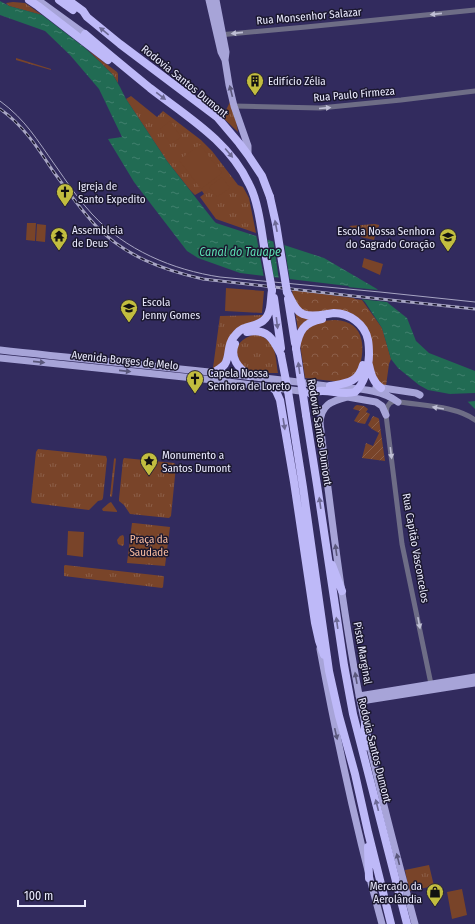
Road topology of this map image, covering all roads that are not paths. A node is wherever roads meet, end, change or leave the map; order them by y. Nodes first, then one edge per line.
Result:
1 (29, 0) edge
2 (38, 0) edge
3 (59, 0) edge
4 (68, 0) edge
5 (209, 0) edge
6 (216, 0) edge
7 (475, 10) edge
8 (87, 17) junction
9 (84, 34) joint
10 (220, 35) junction
11 (130, 72) junction
12 (475, 91) edge
13 (234, 106) junction
14 (248, 155) junction
15 (272, 290) junction
16 (287, 292) junction
17 (315, 318) junction
18 (252, 328) junction
19 (296, 348) junction
20 (0, 350) edge
21 (9, 351) junction
22 (35, 353) junction
23 (281, 355) junction
24 (0, 358) edge
25 (18, 360) junction
26 (115, 362) junction
27 (369, 362) junction
28 (95, 368) junction
29 (213, 373) junction
30 (249, 376) junction
31 (330, 386) junction
32 (273, 388) junction
33 (359, 388) junction
34 (383, 391) junction
35 (310, 392) junction
36 (346, 397) junction
37 (356, 398) junction
38 (398, 402) junction
39 (386, 414) junction
40 (475, 420) edge
41 (327, 550) junction
42 (342, 591) junction
43 (319, 641) junction
44 (329, 671) junction
45 (475, 678) edge
46 (475, 683) edge
47 (431, 684) junction
48 (360, 698) junction
49 (366, 724) junction
50 (365, 758) junction
51 (368, 832) junction
52 (369, 878) junction
53 (382, 924) edge
54 (391, 924) edge
55 (407, 924) edge
56 (415, 924) edge

1 - 11 highway
2 - 9 main road
3 - 8 highway
4 - 8 highway
5 - 10 main road
6 - 10 main road
7 -> 10 street, Rua Monsenhor Salazar
14 -> 8 highway, Rodovia Santos Dumont
9 - 11 highway
13 -> 10 main road
11 -> 15 highway, bridge
13 -> 12 street, Rua Paulo Firmeza
13 - 14 main road
16 -> 14 highway, Rodovia Santos Dumont, bridge
15 - 18 highway
15 -> 23 highway
16 - 17 highway
16 - 19 highway, Rodovia Santos Dumont
17 - 19 highway
17 - 27 highway
17 - 31 highway
18 - 23 highway
18 - 29 highway
18 - 30 highway
41 -> 19 highway, Rodovia Santos Dumont, bridge
20 - 21 main road, Avenida Borges de Melo
21 - 22 main road, Avenida Borges de Melo
21 - 24 main road
22 - 25 main road
22 - 26 main road, Avenida Borges de Melo
23 - 44 highway, bridge
24 - 25 main road, Avenida Borges de Melo
25 -> 28 main road, Avenida Borges de Melo
26 - 28 main road
26 - 29 main road, Avenida Borges de Melo
27 - 33 highway
27 - 34 highway
28 -> 32 main road, Avenida Borges de Melo
29 - 30 main road, Avenida Borges de Melo
30 - 31 main road, Avenida Borges de Melo
31 - 33 main road, Avenida Borges de Melo
32 - 35 main road, Avenida Borges de Melo
32 -> 43 highway
33 - 34 main road, Avenida Borges de Melo
33 - 35 highway
34 - 37 main road
34 - 38 main road
35 - 36 main road, Avenida Borges de Melo
36 - 37 main road, Avenida Borges de Melo
42 -> 36 main road, Pista Marginal
37 - 39 main road, Avenida Borges de Melo
38 - 39 street
40 -> 38 street
39 -> 47 street, Rua Capitão Vasconcelos
41 - 42 highway
50 -> 41 highway, Rodovia Santos Dumont
48 -> 42 main road, Pista Marginal
43 - 44 highway
43 -> 52 main road
44 - 51 highway
45 - 47 main road
46 - 48 main road
47 - 48 main road
48 - 49 main road, Pista Marginal
49 - 50 highway
56 -> 49 main road, Pista Marginal
55 -> 50 highway, Rodovia Santos Dumont
51 - 52 highway
51 - 54 highway
52 - 53 main road

